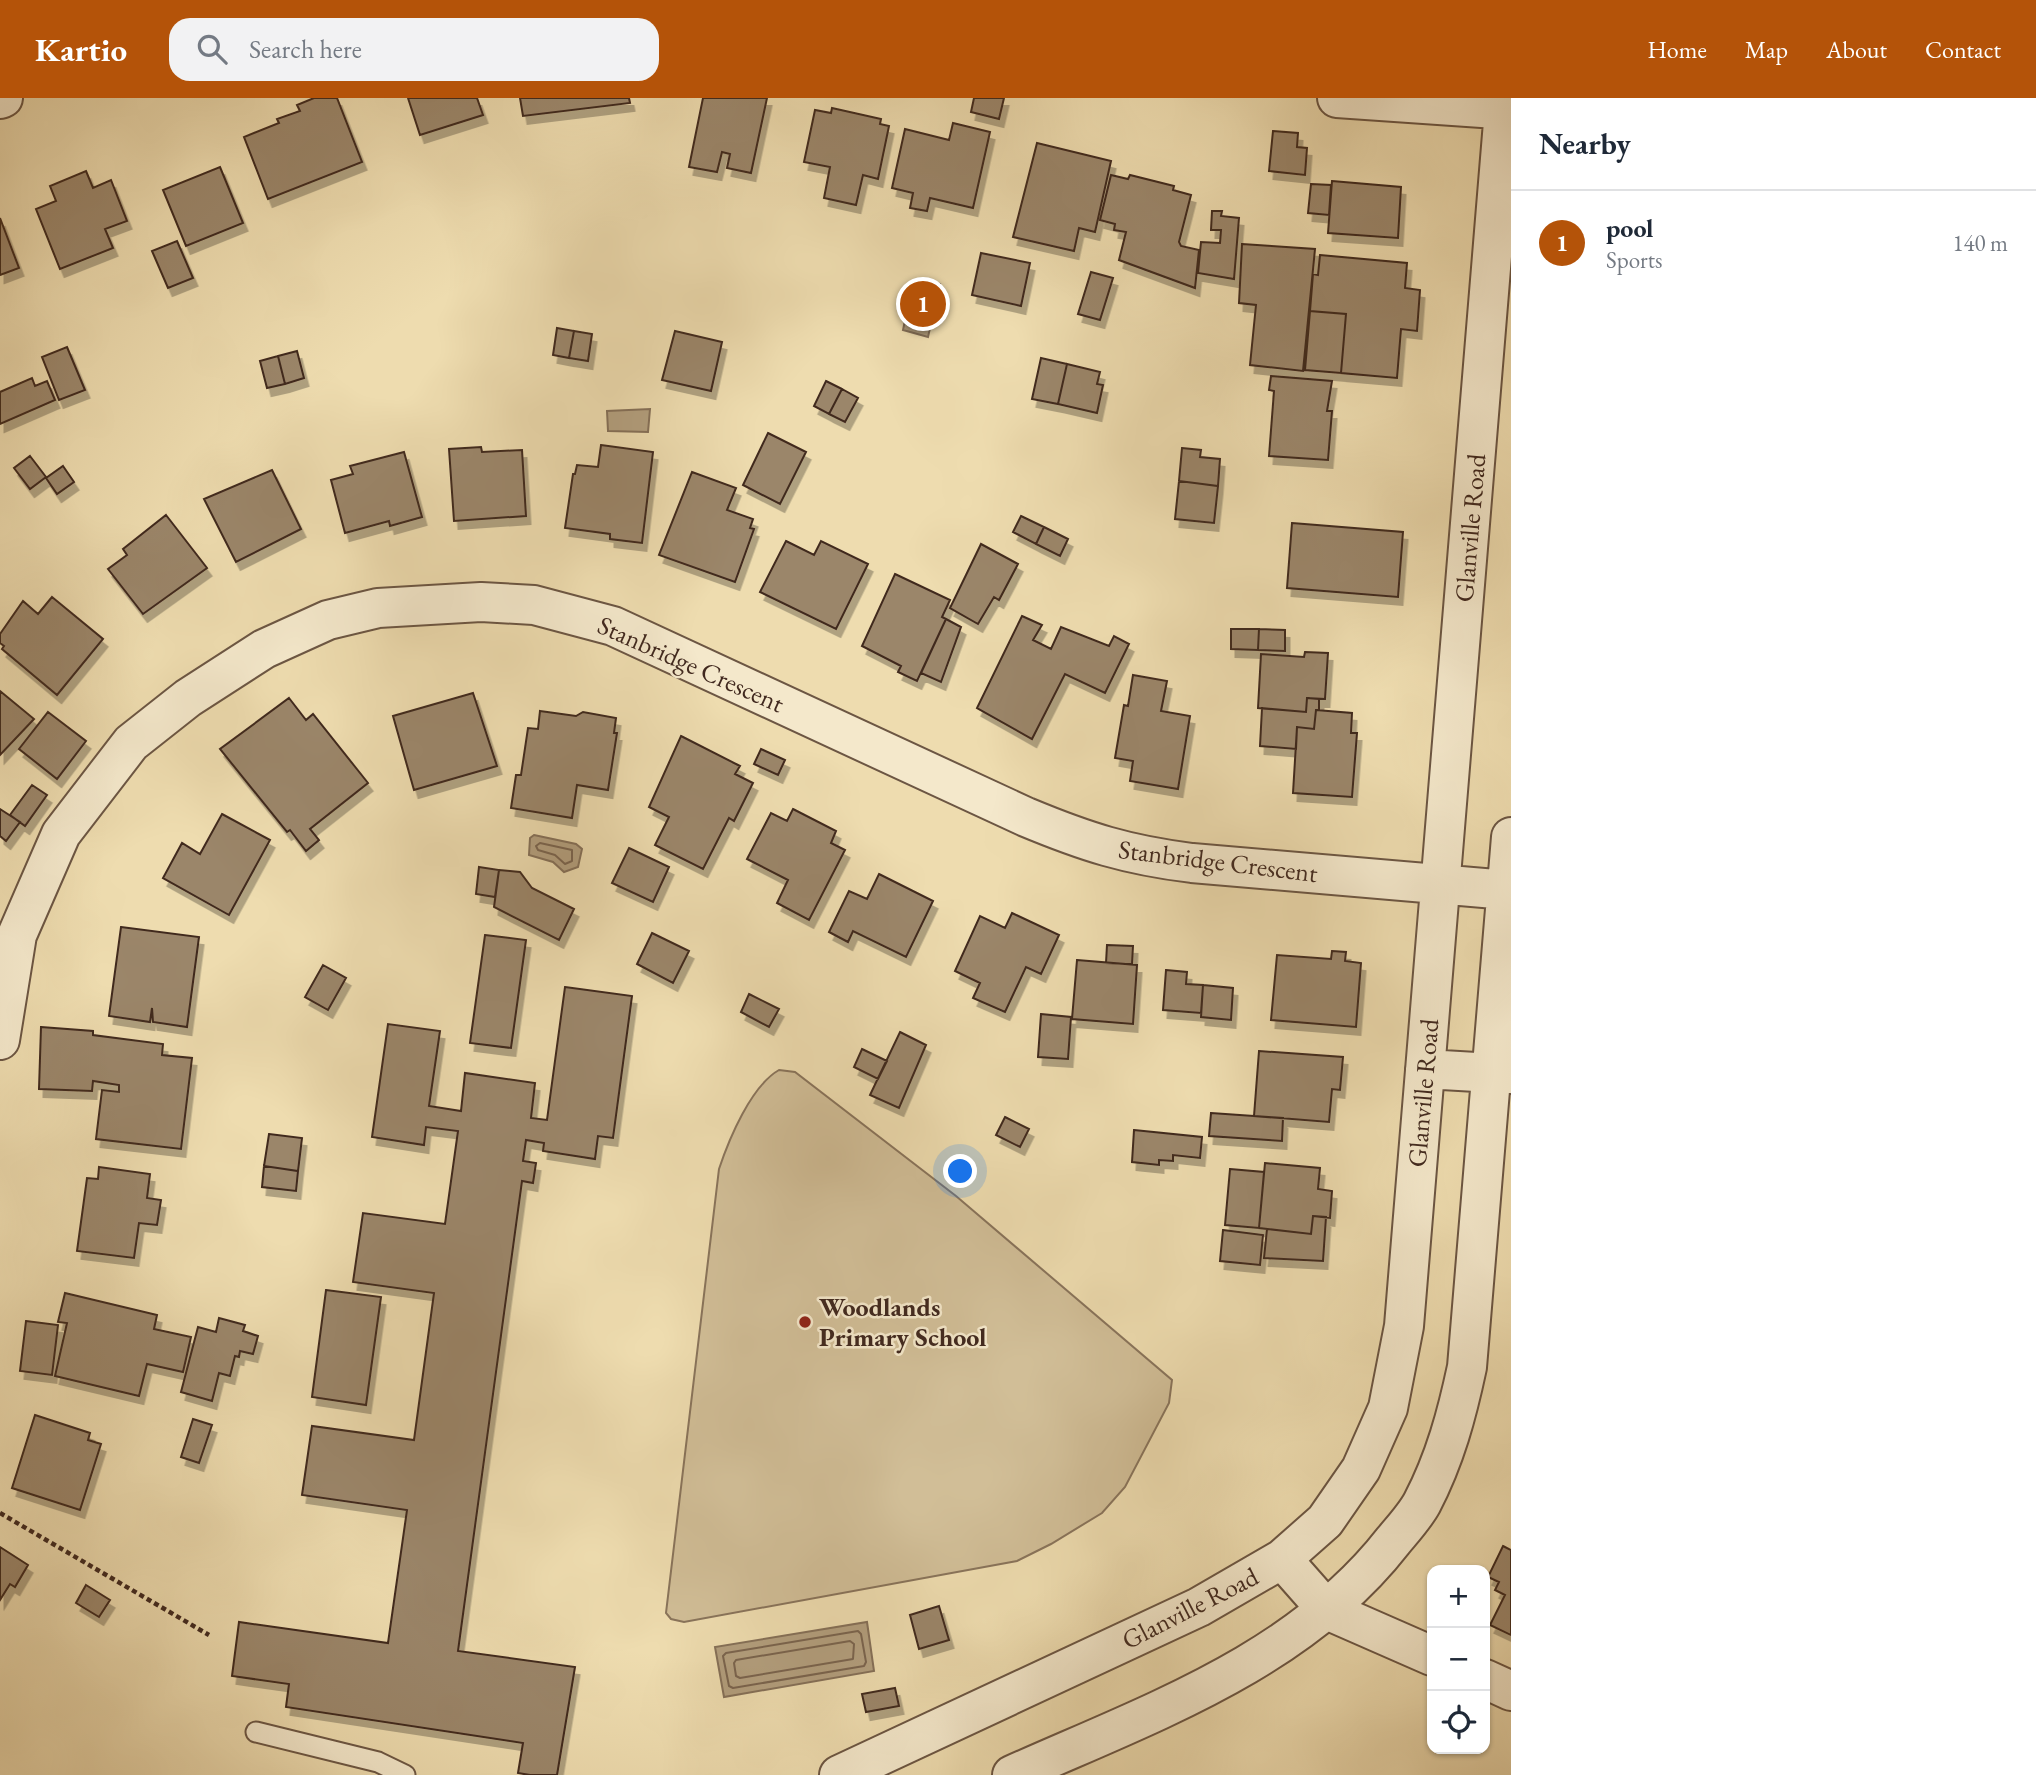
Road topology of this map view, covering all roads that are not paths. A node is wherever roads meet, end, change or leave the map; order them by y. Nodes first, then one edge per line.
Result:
1 (1337, 98) edge
2 (1507, 106) edge
3 (1511, 838) edge
4 (1440, 882) junction
5 (1507, 890) junction
6 (0, 1040) edge
7 (1426, 1069) junction
8 (1501, 1074) edge
9 (1282, 1559) junction
10 (1327, 1610) junction
11 (1427, 1654) edge
12 (1490, 1681) edge
13 (1511, 1691) edge
14 (256, 1732) dead end
15 (405, 1775) edge
16 (839, 1775) edge
17 (1012, 1775) edge

1 - 2 street
2 - 4 street, Glanville Road
3 - 5 street
4 - 5 street, Stanbridge Crescent
4 - 6 street, Stanbridge Crescent
4 - 7 street, Glanville Road
5 - 8 street
7 - 8 street
7 - 9 street, Glanville Road
8 - 10 street
9 - 10 street
9 - 16 street, Glanville Road
10 - 11 street
10 - 17 street
12 - 13 street
14 - 15 lane

